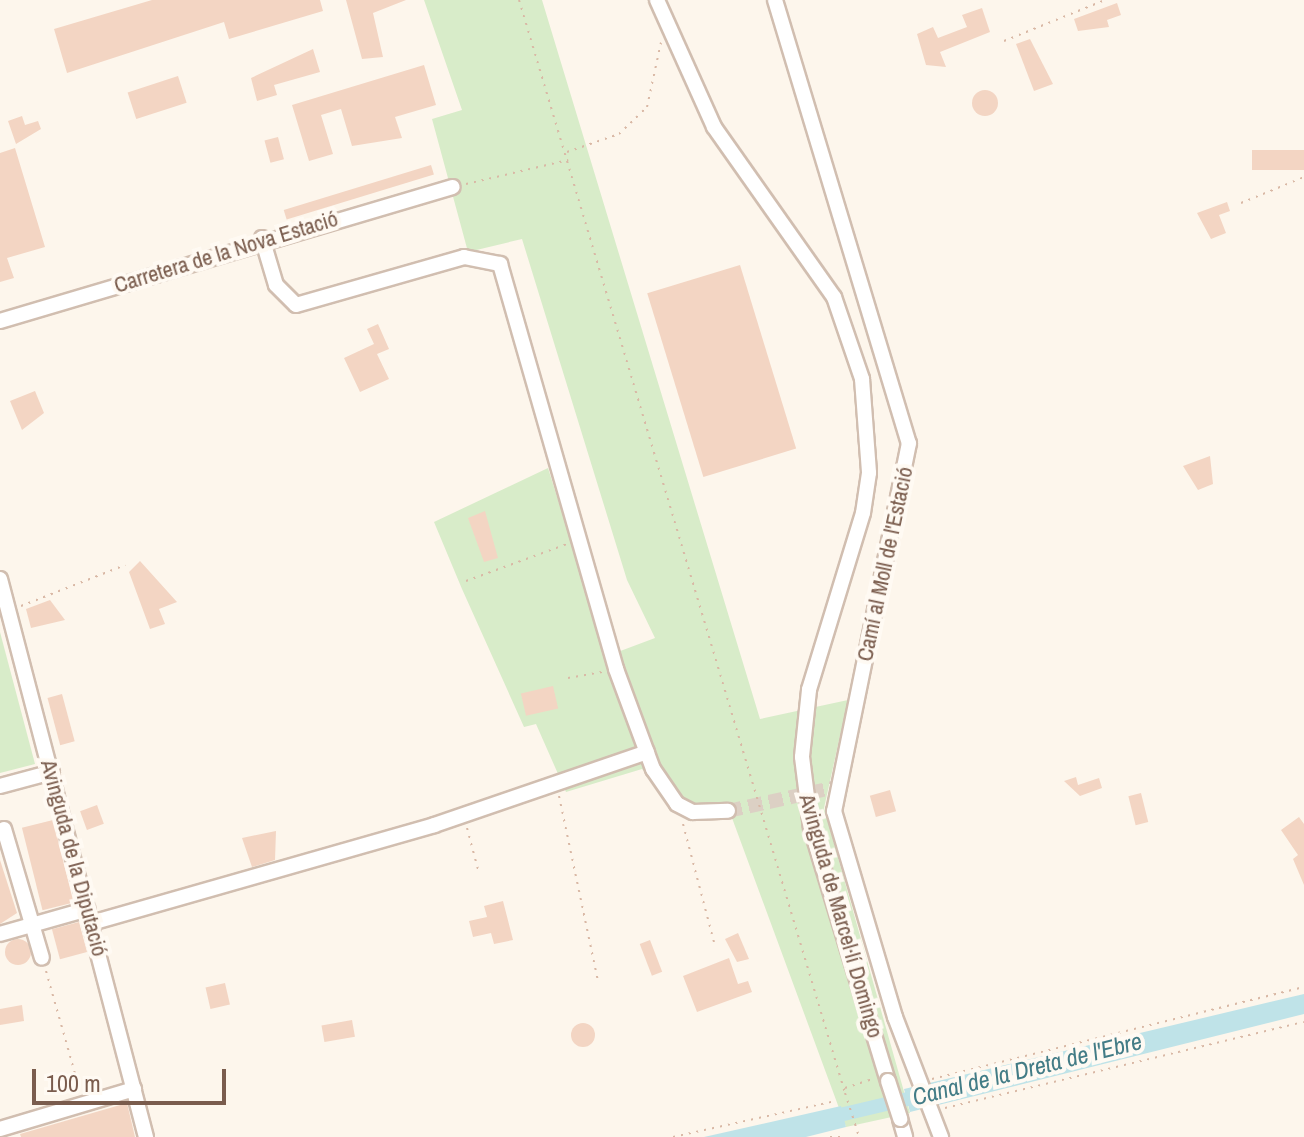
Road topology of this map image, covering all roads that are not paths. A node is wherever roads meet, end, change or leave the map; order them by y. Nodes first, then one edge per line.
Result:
1 (657, 0) edge
2 (775, 0) edge
3 (453, 187) road end
4 (262, 238) junction
5 (0, 321) edge
6 (0, 579) edge
7 (647, 752) junction
8 (52, 772) junction
9 (0, 786) edge
10 (728, 811) tunnel mouth
11 (4, 829) dead end
12 (90, 916) junction
13 (33, 925) junction
14 (0, 934) edge
15 (42, 958) road end
16 (134, 1089) junction
17 (0, 1129) edge
18 (146, 1137) edge
19 (905, 1137) edge
20 (941, 1137) edge

1 - 19 street, Avinguda de Marcel·lí Domingo, bridge
2 - 20 street, Camí al Moll de l'Estació
3 - 4 street, Carretera de la Nova Estació
4 - 5 street, Carretera de la Nova Estació
4 - 7 street
6 - 8 street, Avinguda de la Diputació
7 - 10 street
7 - 12 street
8 - 9 street
8 - 12 street, Avinguda de la Diputació
11 - 13 street
12 - 13 street
12 - 16 street, Avinguda de la Diputació
13 - 14 street
13 - 15 street
16 - 17 street
16 - 18 street, Avinguda de la Diputació

